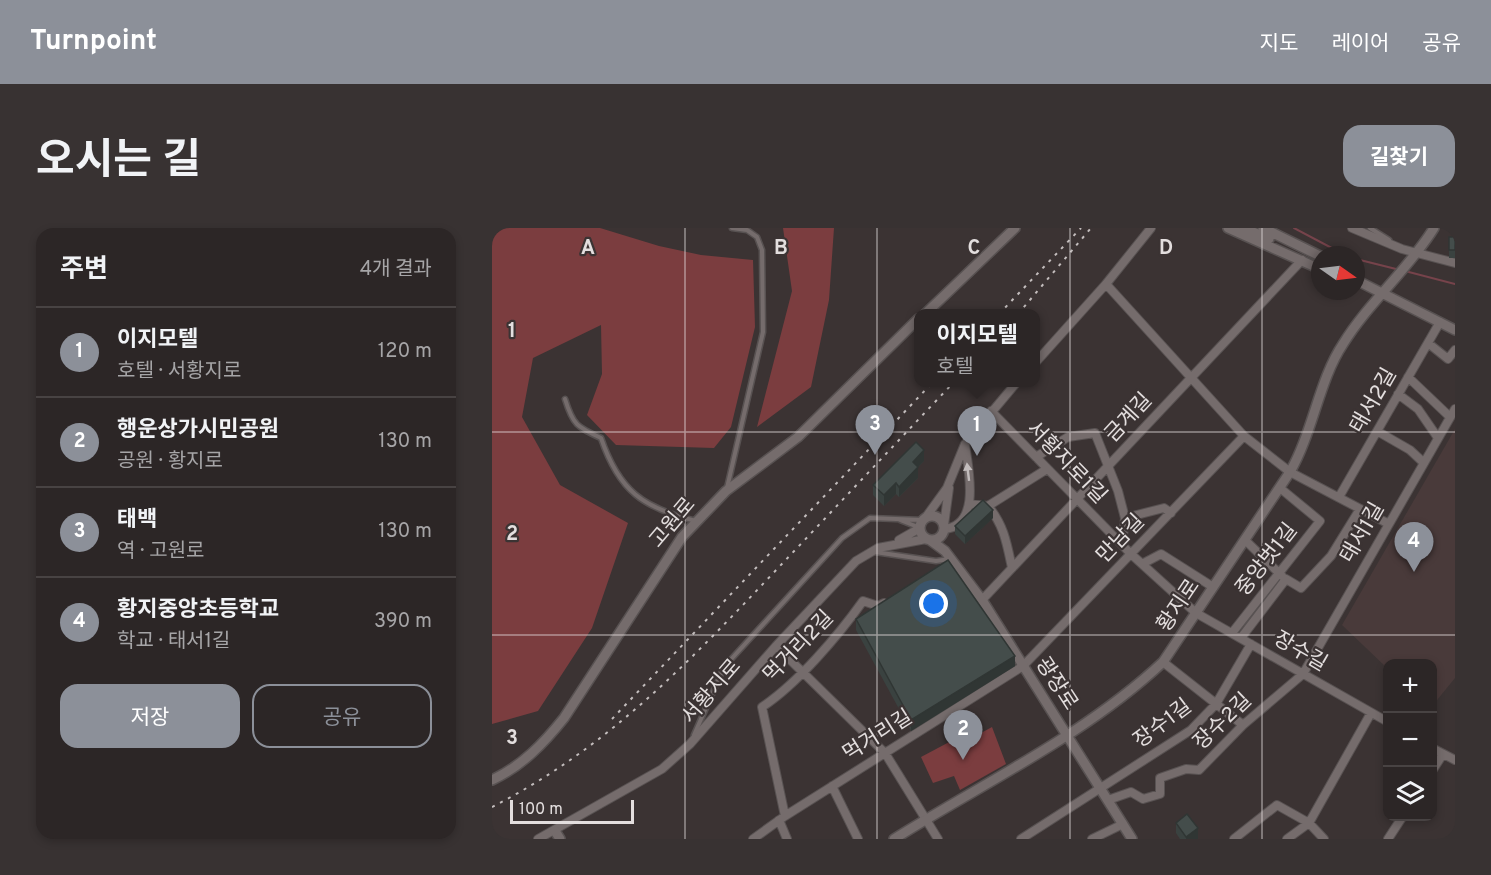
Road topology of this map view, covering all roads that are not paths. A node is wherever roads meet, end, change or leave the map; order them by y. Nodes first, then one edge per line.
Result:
1 (732, 228) edge
2 (1015, 228) edge
3 (1151, 228) edge
4 (1228, 228) edge
5 (1245, 228) edge
6 (1263, 228) edge
7 (1352, 228) edge
8 (1370, 228) edge
9 (1434, 228) edge
10 (1402, 249) junction
11 (1311, 252) edge
12 (1418, 253) junction
13 (1311, 259) edge
14 (1302, 260) junction
15 (1455, 263) edge
16 (1311, 264) edge
17 (1106, 284) junction
18 (1365, 285) edge
19 (1384, 294) junction
20 (930, 309) edge
21 (1440, 322) junction
22 (914, 324) edge
23 (1455, 330) edge
24 (1428, 343) junction
25 (1455, 350) edge
26 (1040, 357) edge
27 (1408, 377) junction
28 (1192, 378) junction
29 (1013, 387) edge
30 (1398, 394) junction
31 (565, 399) dead end
32 (1455, 409) edge
33 (991, 411) junction
34 (1450, 417) junction
35 (1377, 431) junction
36 (1244, 436) junction
37 (1438, 438) junction
38 (965, 444) junction
39 (1036, 458) junction
40 (1424, 463) junction
41 (1107, 467) junction
42 (1047, 469) junction
43 (1290, 472) junction
44 (950, 478) junction
45 (1280, 488) junction
46 (726, 491) junction
47 (1339, 497) junction
48 (1077, 500) junction
49 (969, 504) junction
50 (987, 506) junction
51 (1360, 509) junction
52 (1171, 513) junction
53 (894, 518) junction
54 (1125, 518) junction
55 (697, 521) junction
56 (922, 522) junction
57 (1389, 524) junction
58 (944, 529) junction
59 (928, 540) junction
60 (1245, 540) junction
61 (893, 544) junction
62 (1122, 545) junction
63 (866, 554) junction
64 (948, 555) junction
65 (1131, 555) junction
66 (1142, 564) junction
67 (1012, 568) junction
68 (933, 572) edge
69 (1282, 577) junction
70 (1213, 587) junction
71 (982, 600) junction
72 (889, 601) edge
73 (1196, 613) junction
74 (1232, 633) junction
75 (1241, 639) junction
76 (1251, 644) junction
77 (776, 646) junction
78 (1164, 662) junction
79 (1023, 666) junction
80 (801, 671) junction
81 (1303, 674) junction
82 (1216, 704) junction
83 (1371, 713) junction
84 (1383, 719) edge
85 (1243, 725) junction
86 (1068, 735) junction
87 (690, 744) junction
88 (1437, 751) edge
89 (885, 753) junction
90 (1443, 754) junction
91 (1455, 760) edge
92 (1435, 767) edge
93 (492, 780) edge
94 (832, 786) junction
95 (1101, 789) junction
96 (1108, 800) junction
97 (782, 818) junction
98 (925, 820) junction
99 (1400, 821) edge
100 (1309, 823) junction
101 (1123, 824) junction
102 (557, 835) edge
103 (538, 839) edge
104 (753, 839) edge
105 (787, 839) edge
106 (858, 839) edge
107 (894, 839) edge
108 (938, 839) edge
109 (1021, 839) edge
110 (1092, 839) edge
111 (1132, 839) edge
112 (1234, 839) edge
113 (1287, 839) edge
114 (1324, 839) edge
115 (1388, 839) edge

1 - 46 lane
2 - 20 street
3 - 17 street
4 - 14 street
5 - 13 street
6 - 11 street
7 - 10 street
8 - 10 lane
9 - 12 street
10 - 12 street
12 - 15 street
12 - 19 street, 황지로
14 - 16 street
14 - 28 street, 금계길
17 - 26 street
17 - 28 street
18 - 19 street
19 - 21 street
19 - 43 street, 황지로
21 - 23 street
21 - 24 street, 태서2길
22 - 46 street, 고원로
24 - 25 street
24 - 27 street, 태서2길
27 - 30 street, 태서2길
27 - 34 street
28 - 36 street
28 - 41 street, 금계길
29 - 33 street
30 - 35 street, 태서2길
30 - 37 street
31 - 55 lane
32 - 34 street, 태서1길
33 - 38 street
33 - 39 street, 서황지로1길
34 - 37 street, 태서1길
35 - 40 street
35 - 47 street, 태서2길
36 - 43 street
36 - 52 street, 만남길
37 - 40 street, 태서1길
38 - 44 street
49 -> 38 street
39 - 41 street
39 - 42 street, 서황지로1길
40 - 57 street, 태서1길
41 - 48 street, 금계길
41 - 54 street
42 - 48 street, 서황지로1길
42 - 50 street
43 - 45 street, 황지로
43 - 47 street
44 - 56 street
44 - 58 street
45 - 60 street, 황지로
45 - 69 street, 중앙벗1길
46 - 55 street, 고원로
47 - 51 street
48 - 62 street, 서황지로1길
48 - 67 street, 금계길
49 - 50 street
49 - 58 street
50 - 67 street
51 - 57 street
51 - 69 street
52 - 54 street
52 - 65 street, 만남길
53 - 56 lane
53 - 56 lane
53 - 87 lane
54 - 62 street
55 - 93 street, 고원로
56 - 58 street
56 - 59 street
56 - 61 street
57 - 81 street, 태서1길
58 - 59 street
58 - 64 street
59 - 61 street
59 - 64 street
60 - 69 street
60 - 70 street, 황지로
61 - 63 street, 서황지로
62 - 65 street, 서황지로1길
63 - 64 lane
63 - 77 street, 서황지로
64 - 68 street
64 - 71 street, 광장로
65 - 66 street, 서황지로1길
65 - 79 street, 만남길
66 - 70 street
66 - 73 street, 서황지로1길
67 - 71 street, 금계길
69 - 74 street, 중앙벗1길
69 - 75 street
70 - 73 street, 황지로
71 - 79 street, 광장로
72 - 80 street, 먹거리2길
73 - 74 street, 장수길
73 - 78 street, 황지로
74 - 75 street, 장수길
75 - 76 street, 장수길
76 - 81 street, 장수길
76 - 82 street, 장수1길
77 - 80 street
77 - 87 street, 서황지로
78 - 82 street
78 - 86 street, 황지로
79 - 86 street, 광장로
79 - 89 street, 먹거리길
80 - 89 street
80 - 97 street, 먹거리2길
81 - 83 street, 장수길
81 - 85 street, 장수2길
82 - 85 street
82 - 95 street, 장수1길
83 - 84 street, 장수길
83 - 100 street
85 - 96 street, 장수2길
86 - 95 street, 광장로
86 - 98 street, 황지로
87 - 102 street, 서황지로
88 - 90 street
89 - 94 street, 먹거리길
89 - 98 street
90 - 91 street
90 - 92 street
94 - 97 street, 먹거리길
94 - 106 street
95 - 96 street, 광장로
95 - 109 street, 장수1길
96 - 101 street, 광장로
97 - 104 street, 먹거리길
97 - 105 street
98 - 107 street, 황지로
98 - 108 street
99 - 115 street
100 - 112 street
100 - 113 street
100 - 114 street
101 - 110 street
101 - 111 street, 광장로
102 - 103 street, 서황지로

